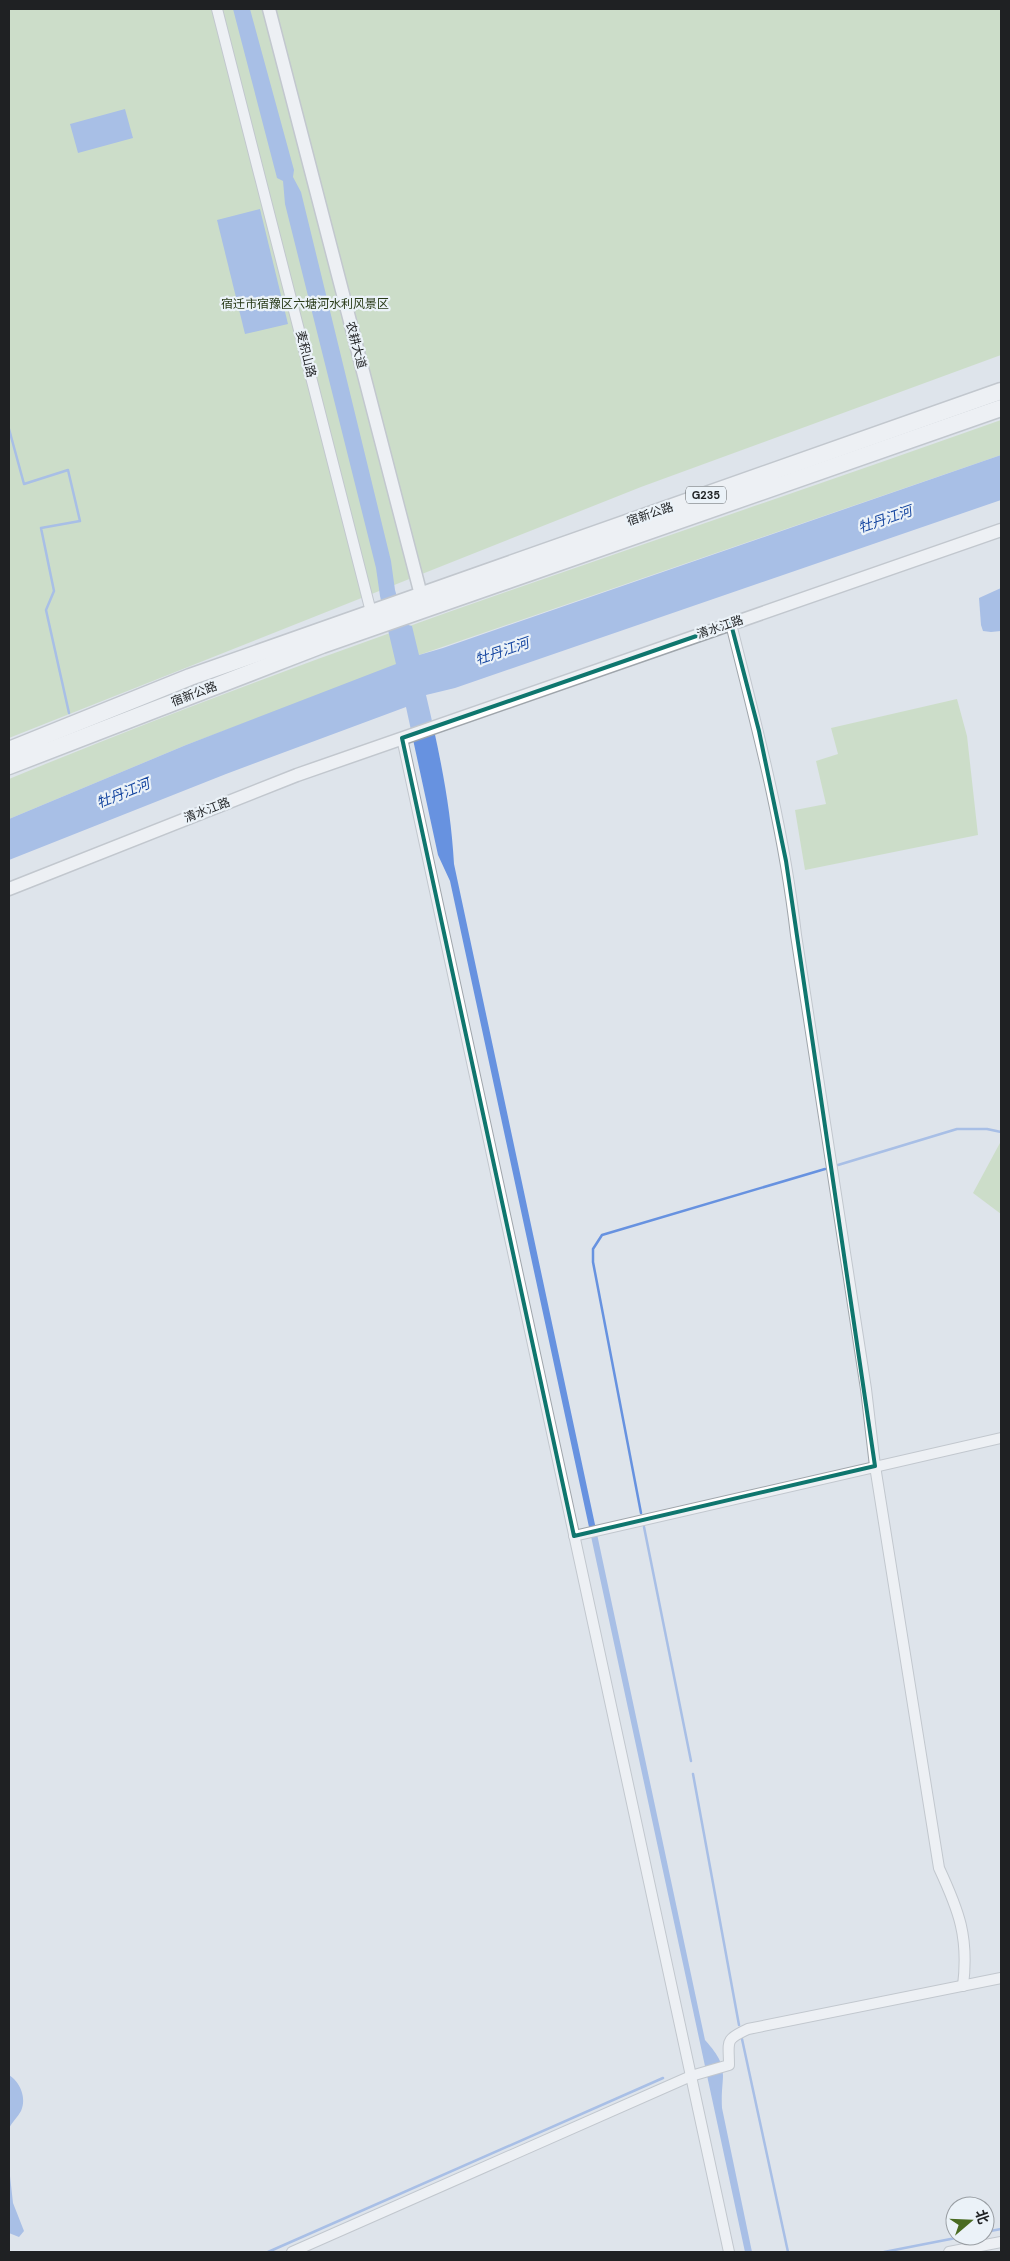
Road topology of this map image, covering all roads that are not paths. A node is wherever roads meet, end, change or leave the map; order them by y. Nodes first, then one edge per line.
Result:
1 (217, 9) edge
2 (269, 9) edge
3 (1001, 391) edge
4 (1001, 408) edge
5 (1001, 530) edge
6 (416, 602) junction
7 (376, 616) junction
8 (731, 624) junction
9 (405, 738) junction
10 (9, 750) edge
11 (9, 766) edge
12 (9, 889) edge
13 (1001, 1438) edge
14 (875, 1466) junction
15 (578, 1535) junction
16 (1001, 1978) edge
17 (963, 1986) junction
18 (692, 2076) junction
19 (1001, 2242) edge
20 (292, 2252) edge
21 (730, 2252) edge
22 (950, 2252) edge

1 - 7 street, 麦积山路
2 - 6 street, 农耕大道
3 - 6 highway, 宿新公路 / G235
4 - 6 highway, 宿新公路 / G235
5 - 8 street, 清水江路
6 - 7 highway
7 - 10 highway, 宿新公路
7 - 11 highway, 宿新公路
8 - 9 street, 清水江路
8 - 14 street
9 - 12 street, 清水江路
9 - 15 street
13 - 14 street
14 - 15 street
14 - 17 street
15 - 18 street
16 - 17 street
17 - 18 street
18 - 20 street
18 - 21 street
19 - 22 street

